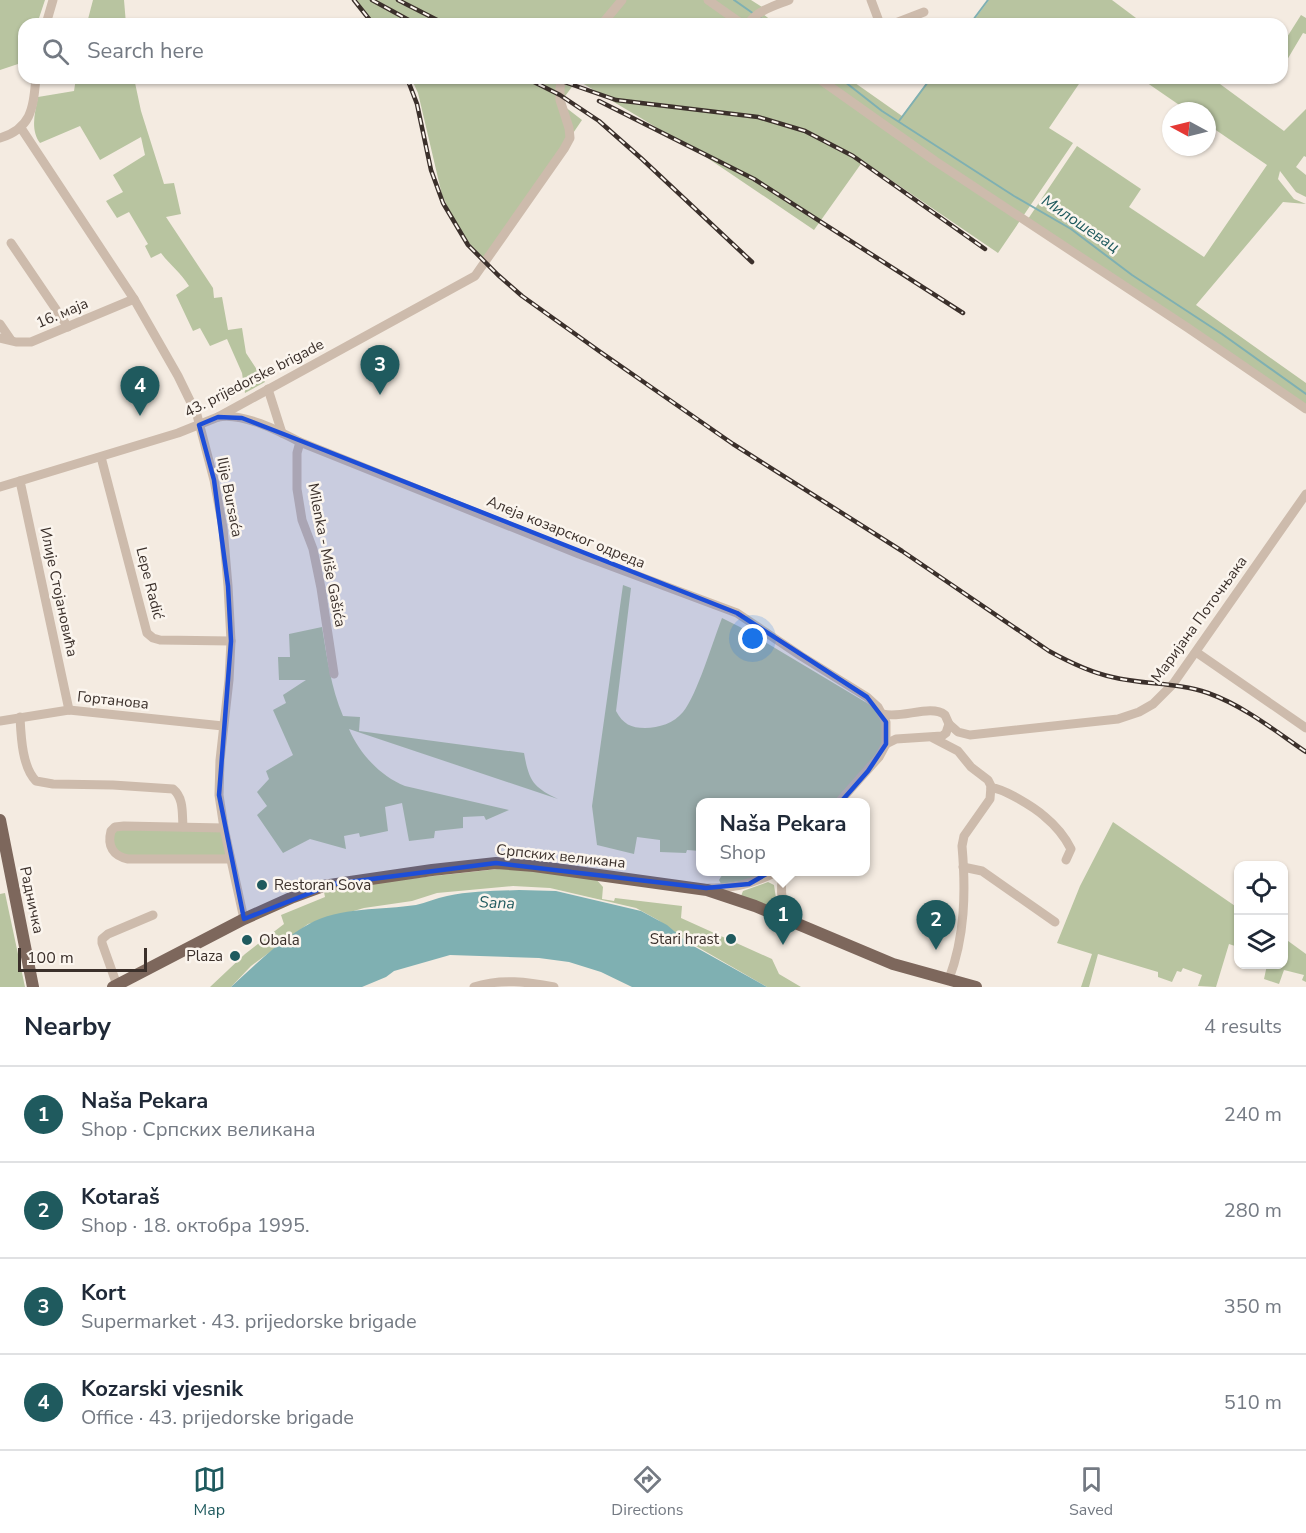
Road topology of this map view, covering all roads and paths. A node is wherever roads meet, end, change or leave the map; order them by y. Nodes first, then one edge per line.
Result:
1 (53, 0) edge
2 (622, 0) edge
3 (708, 0) edge
4 (789, 0) edge
5 (871, 0) edge
6 (924, 12) dead end
7 (48, 18) edge
8 (607, 18) edge
9 (734, 18) edge
10 (753, 18) edge
11 (878, 18) edge
12 (908, 18) edge
13 (35, 84) edge
14 (561, 84) edge
15 (827, 84) edge
16 (21, 128) junction
17 (0, 138) edge
18 (11, 243) dead end
19 (134, 299) junction
20 (0, 324) edge
21 (68, 327) junction
22 (0, 338) edge
23 (11, 340) junction
24 (268, 389) junction
25 (1306, 409) edge
26 (218, 417) junction
27 (199, 425) junction
28 (282, 433) junction
29 (300, 442) junction
30 (101, 457) junction
31 (20, 481) junction
32 (0, 487) edge
33 (1306, 494) edge
34 (231, 641) junction
35 (1196, 652) junction
36 (334, 674) dead end
37 (69, 710) junction
38 (883, 714) junction
39 (20, 717) junction
40 (0, 721) edge
41 (949, 724) junction
42 (223, 726) junction
43 (1306, 728) edge
44 (933, 738) junction
45 (886, 744) junction
46 (991, 788) junction
47 (843, 798) edge
48 (0, 820) edge
49 (183, 827) junction
50 (224, 828) junction
51 (230, 859) junction
52 (1066, 860) dead end
53 (963, 867) junction
54 (768, 876) edge
55 (783, 876) edge
56 (692, 886) junction
57 (153, 915) dead end
58 (244, 919) junction
59 (1055, 922) dead end
60 (800, 926) junction
61 (949, 979) junction
62 (115, 986) edge
63 (33, 987) edge
64 (474, 987) edge
65 (554, 987) edge
66 (976, 987) edge

1 - 7 street
2 - 8 street
3 - 9 street
4 - 10 street
5 - 11 street
6 - 12 street
13 - 16 street
14 - 24 street, 43. prijedorske brigade
15 - 25 street
16 - 17 street
16 - 19 street, Ilije Bursaća
18 - 21 street
19 - 21 street, 16. маја
19 - 27 street, Ilije Bursaća
20 - 23 street
21 - 23 street, 16. маја
22 - 23 street, 16. маја
24 - 26 street, 43. prijedorske brigade
24 - 28 street
26 - 27 street, 43. prijedorske brigade
26 - 28 street, Алеја козарског одреда
27 - 30 street, 43. prijedorske brigade
27 - 34 street, Ilije Bursaća
28 - 29 street, Алеја козарског одреда
29 - 36 street, Milenka - Miše Gašića
29 - 38 street, Алеја козарског одреда
30 - 31 street, 43. prijedorske brigade
30 - 34 street, Lepe Radić
31 - 32 street, 43. prijedorske brigade
31 - 37 street, Илије Стојановића
33 - 35 street, Маријана Поточњака
34 - 42 street, Ilije Bursaća
35 - 41 street, Маријана Поточњака
35 - 43 street
37 - 39 street, Гортанова
37 - 42 street, Гортанова
38 - 41 street
38 - 45 street
39 - 40 street, Гортанова
39 - 49 street
41 - 44 street
42 - 50 street, Ilije Bursaća
44 - 45 street
44 - 46 street
45 - 47 street
46 - 52 street
46 - 53 street
48 - 63 main road, Радничка
49 - 50 street
49 - 51 street
50 - 51 street, Ilije Bursaća
51 - 58 street, Ilije Bursaća
53 - 59 street
53 - 61 street
54 - 56 street
55 - 60 street
56 - 58 main road, Српских великана
56 - 60 main road, Српских великана
57 - 62 street
58 - 62 main road, Српских великана
60 - 61 main road, Српских великана
61 - 66 main road, Српских великана
64 - 65 street

